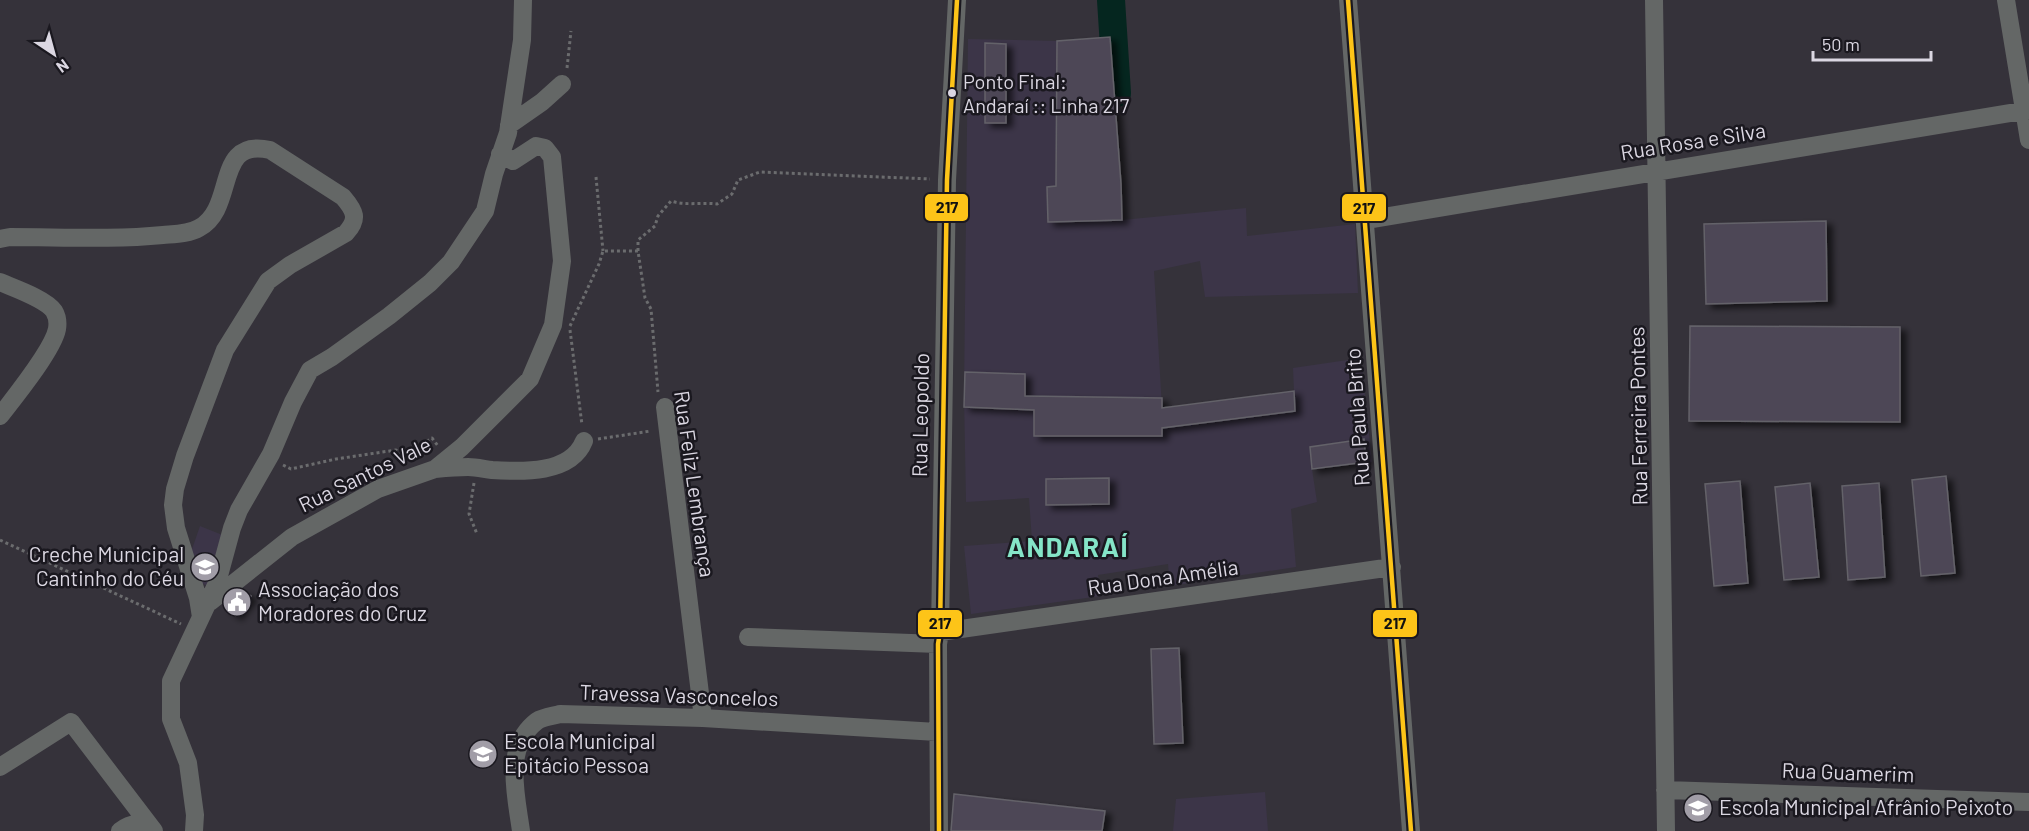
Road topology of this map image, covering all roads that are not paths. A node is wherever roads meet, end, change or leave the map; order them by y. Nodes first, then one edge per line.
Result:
1 (523, 0) edge
2 (957, 0) edge
3 (1348, 0) edge
4 (1654, 0) edge
5 (2006, 0) edge
6 (562, 84) road end
7 (2027, 110) edge
8 (509, 125) junction
9 (2029, 140) edge
10 (500, 154) junction
11 (1658, 170) junction
12 (1365, 220) junction
13 (0, 239) edge
14 (0, 282) edge
15 (665, 407) road end
16 (0, 416) edge
17 (584, 441) road end
18 (442, 464) junction
19 (1392, 567) junction
20 (201, 617) junction
21 (748, 637) dead end
22 (939, 638) junction
23 (703, 718) junction
24 (937, 732) junction
25 (0, 767) edge
26 (1665, 790) junction
27 (2029, 802) edge
28 (120, 831) edge
29 (153, 831) edge
30 (194, 831) edge
31 (521, 831) edge
32 (939, 831) edge
33 (1411, 831) edge
34 (1666, 831) edge

1 - 8 street
2 - 22 street, Rua Leopoldo
3 - 12 street, Rua Paula Brito
4 - 11 street, Rua Ferreira Pontes
5 - 7 street
6 - 8 street
7 - 9 street
7 - 11 street, Rua Rosa e Silva
8 - 10 street
10 - 18 street, Rua Santos Vale
10 - 20 street
11 - 12 street, Rua Rosa e Silva
11 - 26 street, Rua Ferreira Pontes
12 - 19 street, Rua Paula Brito
13 - 20 street
14 - 16 street
15 - 23 street, Rua Feliz Lembrança
17 - 18 street
18 - 20 street, Rua Santos Vale
19 - 22 street, Rua Dona Amélia
19 - 33 street, Rua Paula Brito
20 - 30 street
21 - 22 street, Rua Dona Amélia
22 - 24 street, Rua Leopoldo
23 - 24 street, Travessa Vasconcelos
23 - 31 street, Travessa Vasconcelos
24 - 32 street, Rua Leopoldo
25 - 29 street
26 - 27 street, Rua Guamerim
26 - 34 street, Rua Ferreira Pontes
28 - 29 street

